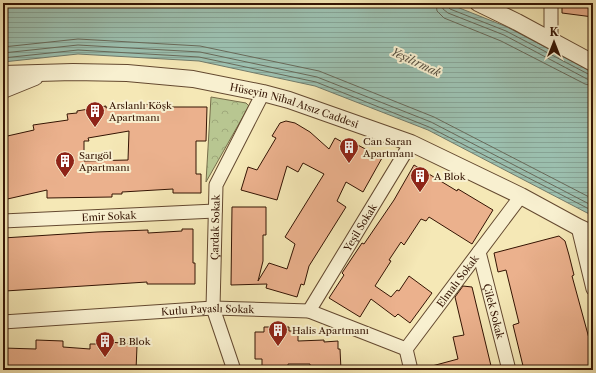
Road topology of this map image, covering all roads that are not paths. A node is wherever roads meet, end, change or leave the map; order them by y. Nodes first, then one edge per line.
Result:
1 (478, 3) edge
2 (551, 3) edge
3 (551, 41) junction
4 (593, 63) edge
5 (3, 74) edge
6 (44, 74) junction
7 (3, 90) edge
8 (263, 93) junction
9 (411, 144) junction
10 (522, 196) junction
11 (215, 211) junction
12 (3, 221) edge
13 (578, 227) junction
14 (593, 234) edge
15 (480, 252) junction
16 (593, 289) edge
17 (213, 308) junction
18 (309, 311) junction
19 (3, 322) edge
20 (406, 349) junction
21 (234, 370) edge
22 (411, 370) edge
23 (509, 370) edge

1 - 3 street
2 - 3 street
3 - 4 street
5 - 6 street, Hüseyin Nihal Atsız Caddesi
6 - 7 street, Hüseyin Nihal Atsız Caddesi
6 - 8 street, Hüseyin Nihal Atsız Caddesi
8 - 9 street, Hüseyin Nihal Atsız Caddesi
8 - 11 street, Çardak Sokak
9 - 10 street, Hüseyin Nihal Atsız Caddesi
9 - 18 street, Yeşil Sokak
10 - 13 street, Hüseyin Nihal Atsız Caddesi
10 - 15 street, Elmalı Sokak
11 - 12 street, Emir Sokak
11 - 17 street, Çardak Sokak
13 - 14 street, Hüseyin Nihal Atsız Caddesi
13 - 16 street
15 - 20 street, Elmalı Sokak
15 - 23 street, Çilek Sokak
17 - 18 street, Kutlu Payaslı Sokak
17 - 19 street, Kutlu Payaslı Sokak
17 - 21 street, Çardak Sokak
18 - 20 street, Kutlu Payaslı Sokak
20 - 22 street

